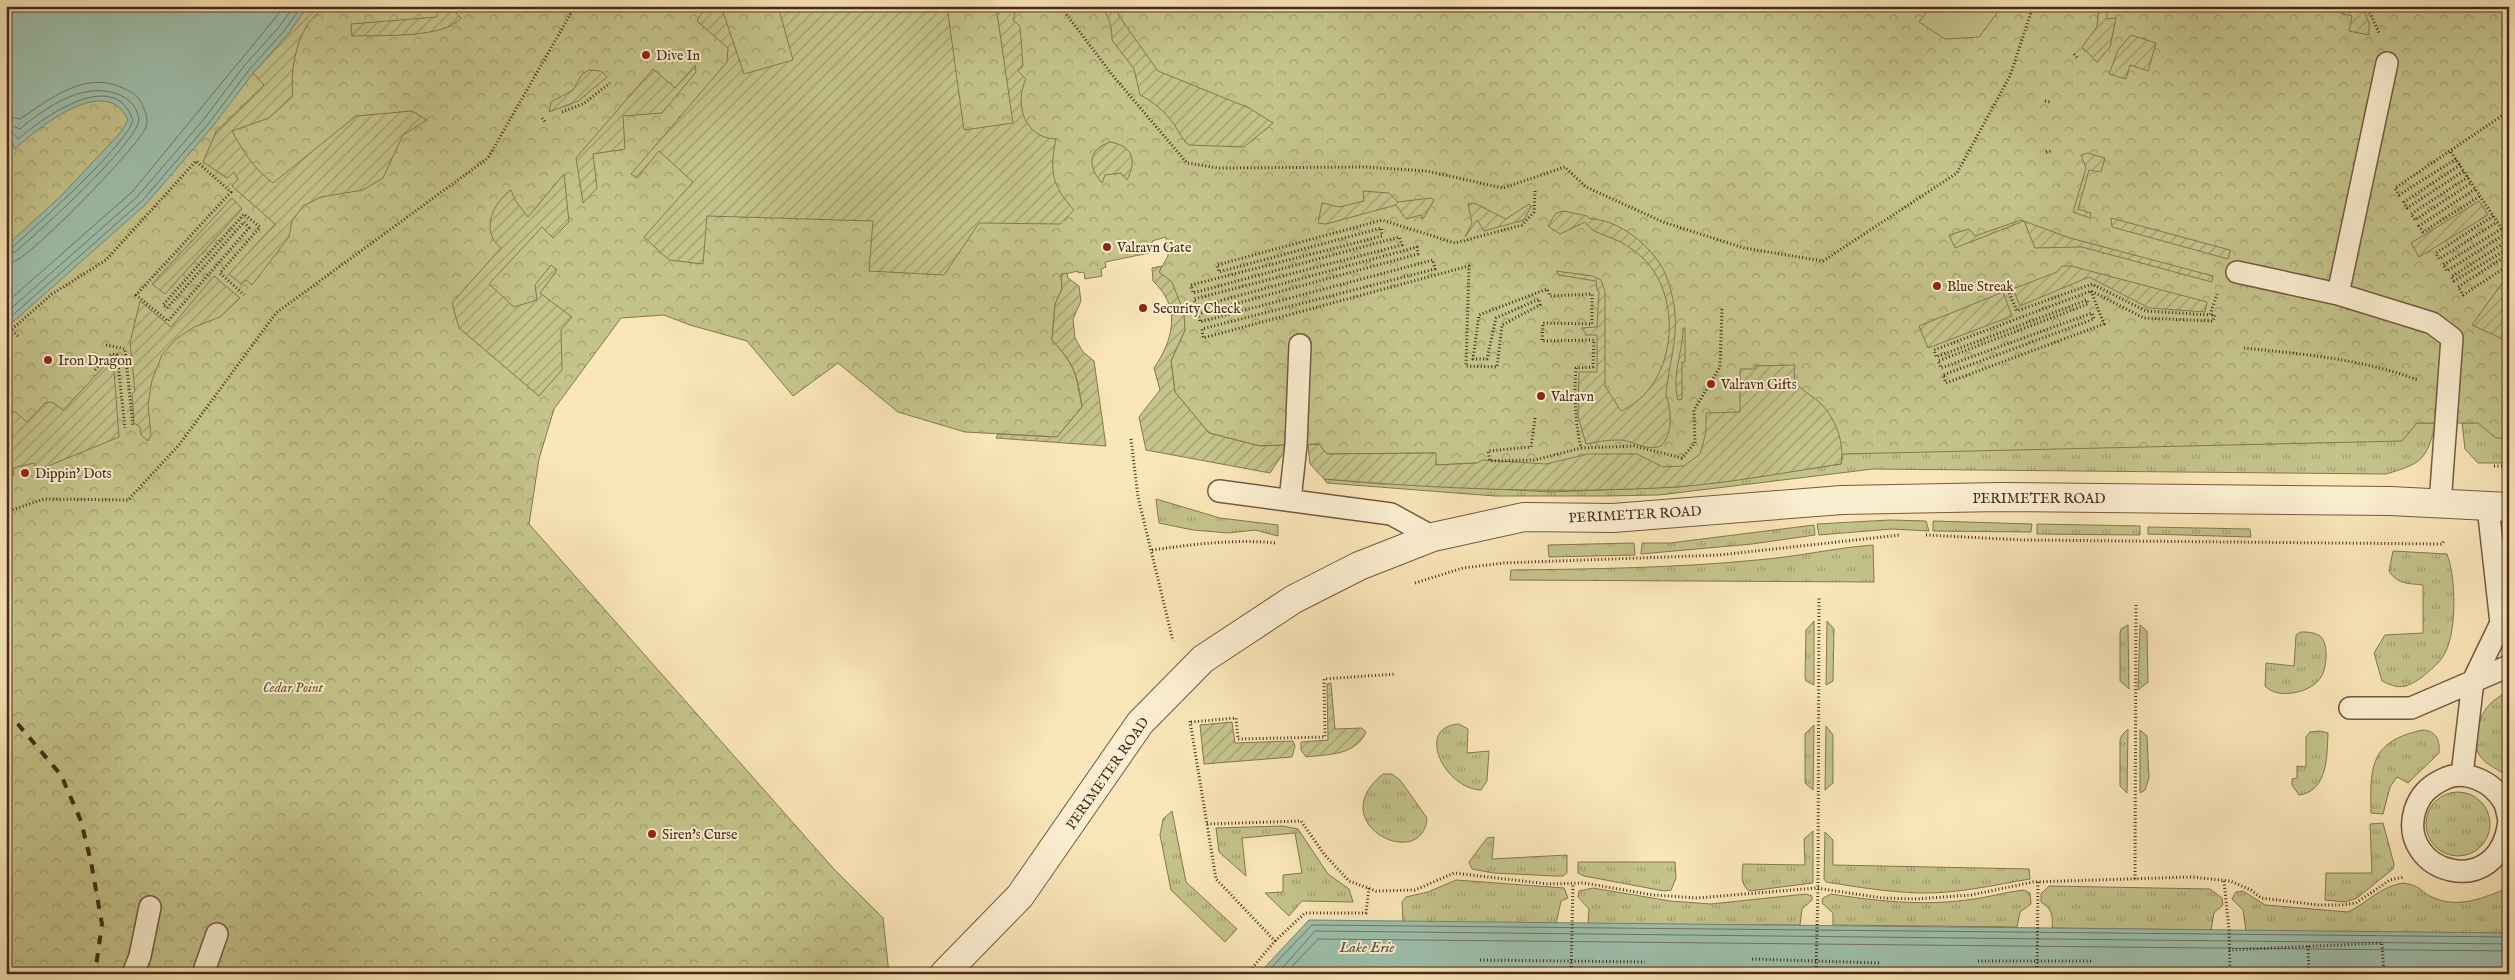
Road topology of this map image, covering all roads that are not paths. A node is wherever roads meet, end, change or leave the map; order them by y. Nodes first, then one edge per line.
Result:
1 (2387, 63) dead end
2 (2236, 272) dead end
3 (2338, 294) junction
4 (1300, 345) dead end
5 (1219, 491) dead end
6 (1290, 500) junction
7 (2440, 504) junction
8 (2498, 507) edge
9 (1433, 537) junction
10 (2509, 666) edge
11 (2473, 681) junction
12 (2350, 708) dead end
13 (2462, 775) junction
14 (2509, 820) edge
15 (150, 907) dead end
16 (217, 934) dead end
17 (133, 974) edge
18 (203, 974) edge
19 (944, 974) edge

1 - 3 lane
2 - 3 lane
3 - 7 lane
4 - 6 lane
5 - 6 lane
6 - 9 lane
7 - 8 street, PERIMETER ROAD
7 - 9 street, PERIMETER ROAD
8 - 11 lane
9 - 19 street, PERIMETER ROAD
10 - 11 lane
11 - 12 lane
11 - 13 lane
13 - 14 lane
13 - 14 lane
15 - 17 lane
16 - 18 lane

